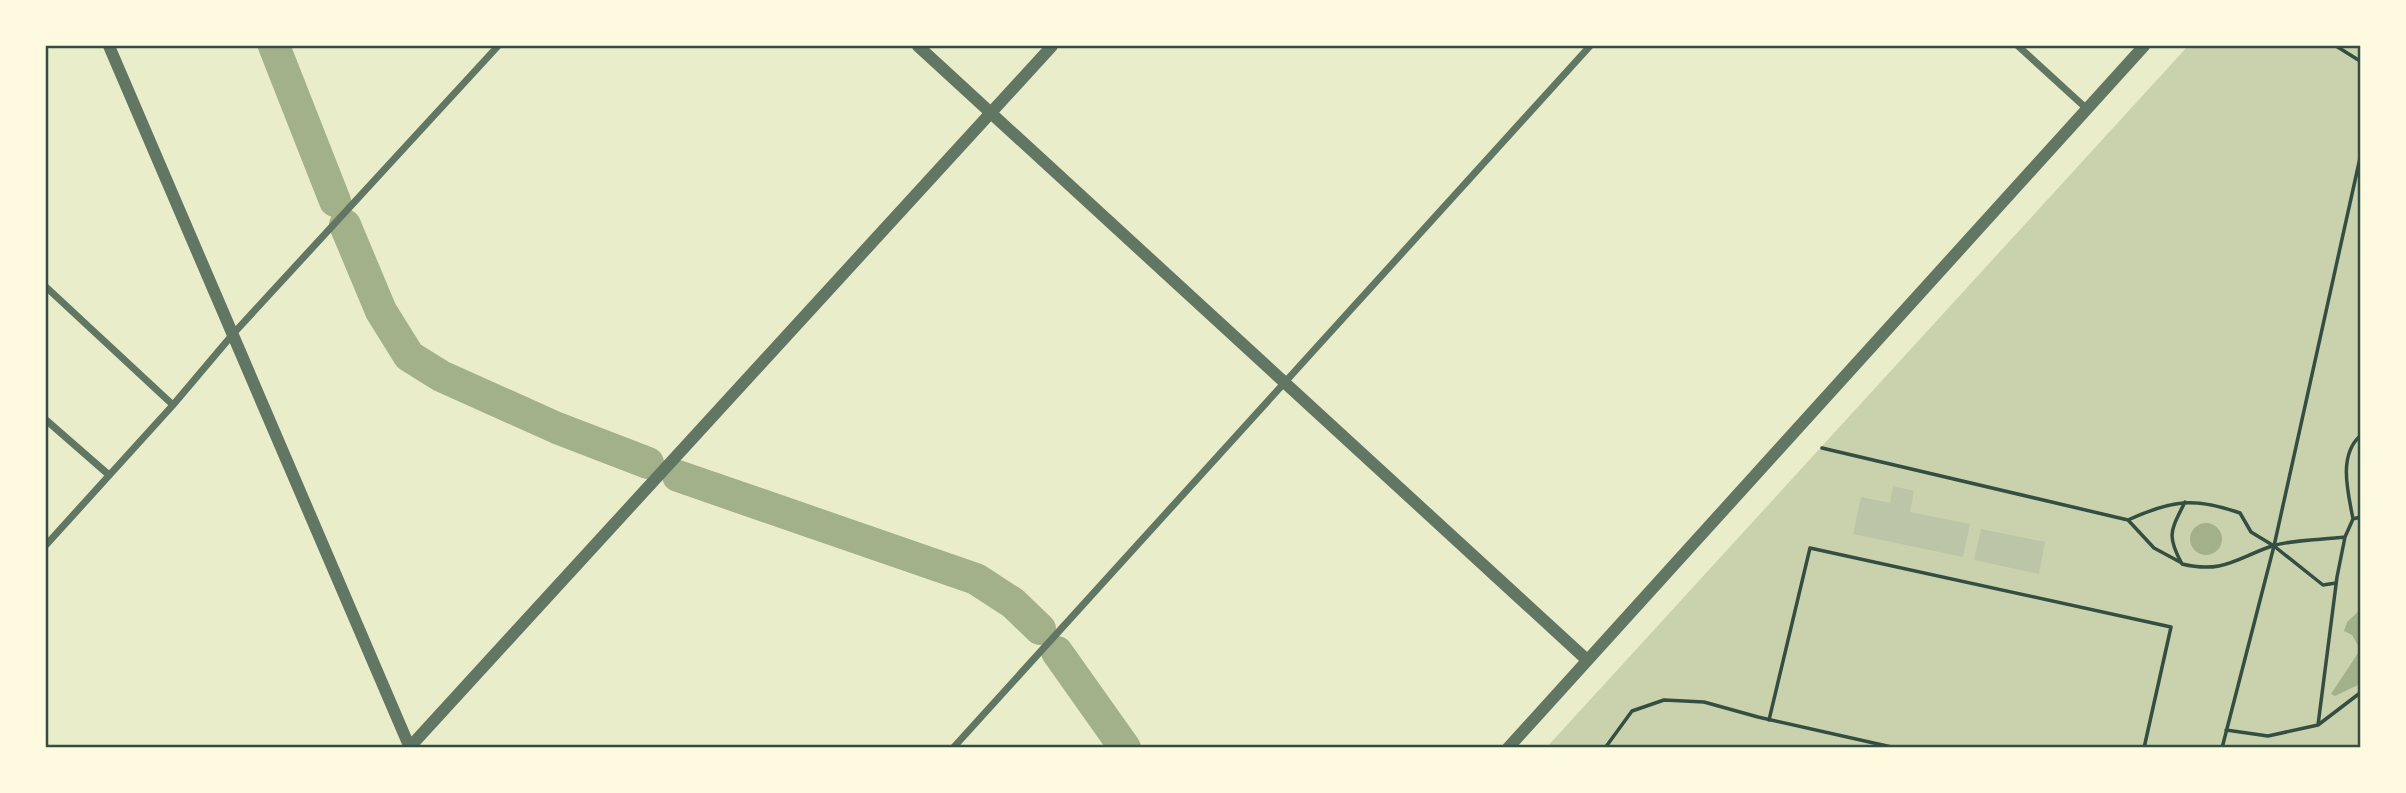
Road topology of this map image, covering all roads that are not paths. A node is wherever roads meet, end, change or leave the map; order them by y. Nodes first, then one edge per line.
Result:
1 (109, 46) edge
2 (498, 46) edge
3 (918, 46) edge
4 (1052, 46) edge
5 (1590, 46) edge
6 (2018, 46) edge
7 (2144, 46) edge
8 (2088, 109) junction
9 (990, 113) junction
10 (46, 286) edge
11 (233, 334) junction
12 (1284, 381) junction
13 (173, 405) junction
14 (46, 421) edge
15 (109, 475) junction
16 (49, 535) edge
17 (46, 545) edge
18 (1587, 660) junction
19 (409, 747) edge
20 (953, 747) edge
21 (1508, 747) edge

1 - 11 street
2 - 11 street
3 - 9 street
4 - 9 street
5 - 12 street
6 - 8 street
7 - 8 street
8 - 18 street
9 - 12 street
9 - 19 street
10 - 13 street
11 - 13 street
11 - 19 street
12 - 18 street
12 - 20 street
13 - 15 street
14 - 15 street
15 - 16 street
16 - 17 street
18 - 21 street

